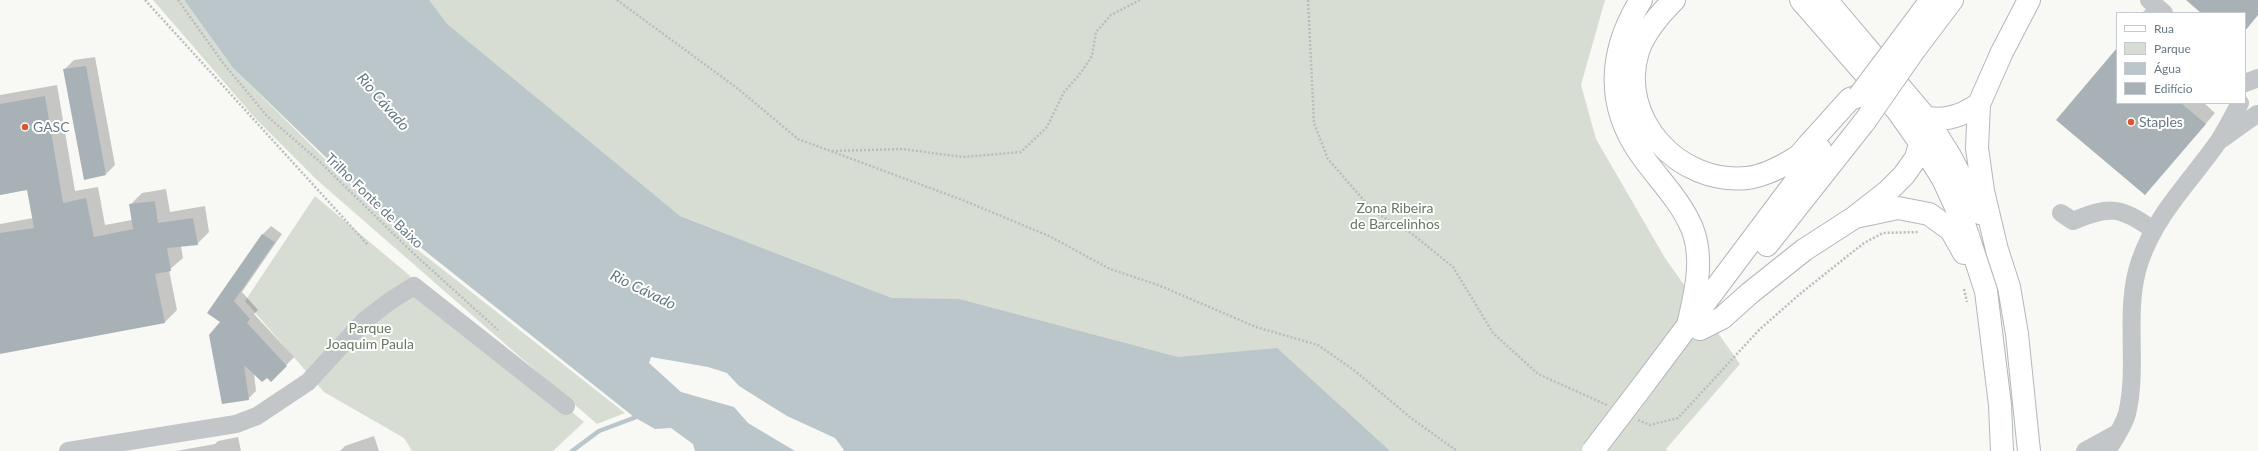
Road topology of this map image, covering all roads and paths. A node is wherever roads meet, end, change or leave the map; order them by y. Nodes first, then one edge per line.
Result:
1 (145, 0) edge
2 (178, 0) edge
3 (617, 0) edge
4 (1140, 0) edge
5 (1308, 0) edge
6 (1642, 0) edge
7 (1674, 0) edge
8 (1791, 0) edge
9 (1931, 0) edge
10 (1952, 0) edge
11 (2029, 0) edge
12 (2148, 0) edge
13 (1813, 4) edge
14 (2163, 12) edge
15 (1908, 44) junction
16 (1859, 96) junction
17 (1979, 104) junction
18 (2240, 104) edge
19 (2242, 104) edge
20 (1897, 110) junction
21 (2258, 114) edge
22 (1927, 119) junction
23 (2218, 142) junction
24 (1921, 144) junction
25 (830, 151) junction
26 (2061, 213) dead end
27 (1855, 217) junction
28 (2153, 230) junction
29 (1925, 232) dead end
30 (368, 244) dead end
31 (1997, 250) junction
32 (1963, 286) dead end
33 (1986, 291) junction
34 (1969, 308) dead end
35 (1694, 328) junction
36 (499, 331) dead end
37 (1648, 389) junction
38 (2000, 405) junction
39 (566, 406) dead end
40 (1608, 406) dead end
41 (1636, 419) dead end
42 (2118, 432) junction
43 (140, 445) edge
44 (68, 451) edge
45 (1457, 451) edge
46 (1593, 451) edge
47 (1609, 451) edge
48 (2002, 451) edge
49 (2011, 451) edge
50 (2030, 451) edge
51 (2087, 451) edge
52 (2107, 451) edge

1 - 30 path
2 - 36 path, Trilho Fonte de Baixo
3 - 25 path
4 - 25 path
5 - 40 path
6 - 35 main road
7 - 16 main road
8 - 13 main road
9 - 15 main road
10 - 15 main road
11 - 17 main road
12 - 14 street
13 - 20 main road
13 - 22 main road
15 - 16 main road, bridge
15 - 35 main road, bridge
16 - 35 main road
17 - 22 main road
17 - 31 main road
18 - 23 street
19 - 21 street
20 - 22 main road
20 - 24 main road
21 - 23 street
22 - 24 main road
22 - 31 main road
23 - 28 street
24 - 27 main road
24 - 33 main road
25 - 45 path
26 - 28 street
27 - 33 main road
27 - 35 main road
28 - 42 street
29 - 41 path
31 - 50 main road
32 - 34 path
33 - 38 main road
35 - 37 main road
37 - 46 main road, bridge
37 - 47 main road
38 - 48 main road
38 - 49 street
39 - 43 street
42 - 51 street
42 - 52 street
43 - 44 street

